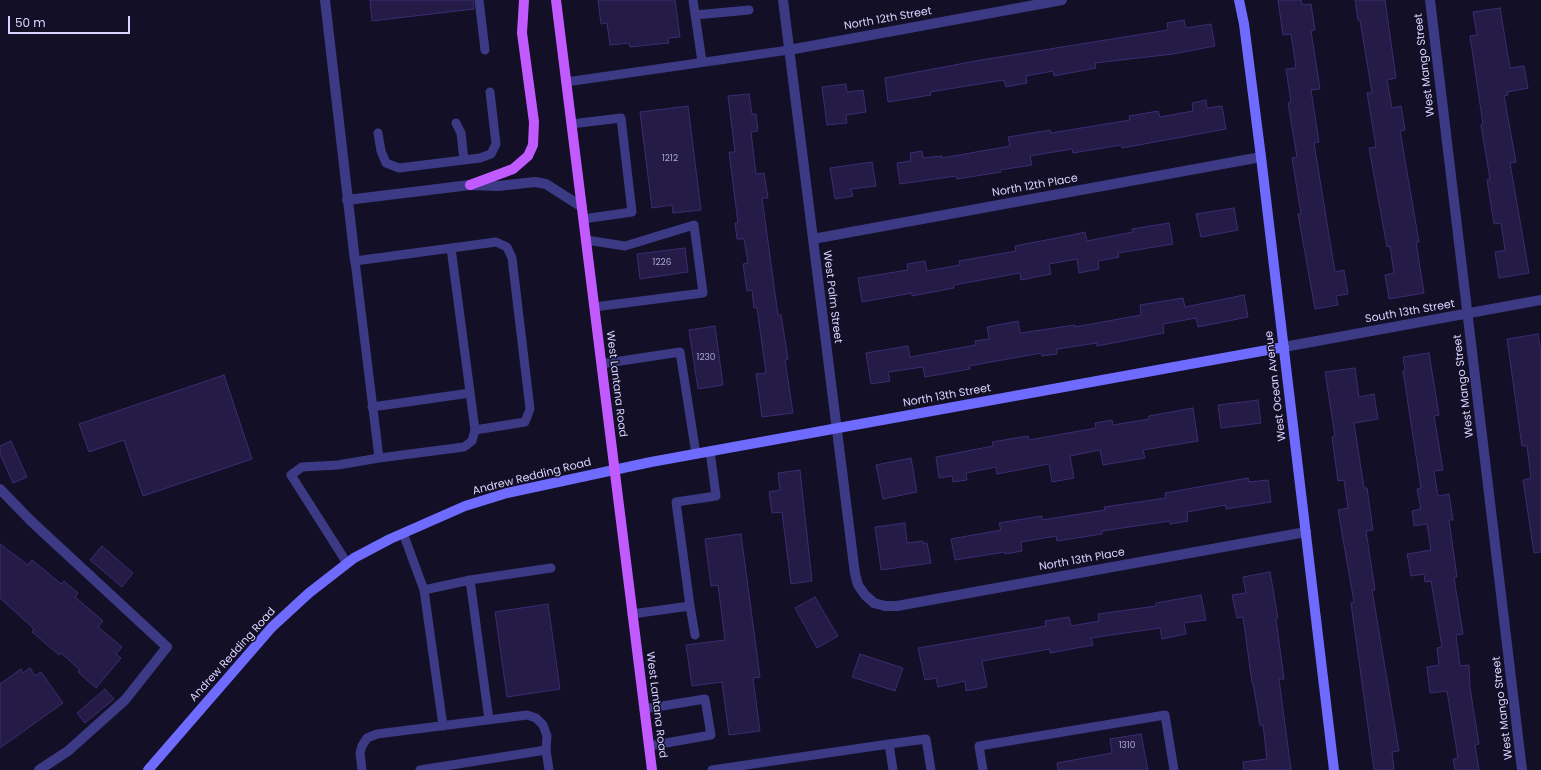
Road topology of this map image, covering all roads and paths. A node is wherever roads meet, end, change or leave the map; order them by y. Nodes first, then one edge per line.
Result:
1 (325, 0) edge
2 (479, 0) edge
3 (524, 0) edge
4 (556, 0) edge
5 (693, 0) edge
6 (783, 0) edge
7 (1062, 0) edge
8 (1239, 0) edge
9 (1430, 0) edge
10 (749, 10) dead end
11 (695, 16) junction
12 (485, 50) dead end
13 (789, 50) junction
14 (702, 62) junction
15 (566, 82) junction
16 (490, 92) dead end
17 (456, 123) dead end
18 (571, 124) junction
19 (378, 133) dead end
20 (1261, 157) junction
21 (464, 160) junction
22 (470, 185) junction
23 (347, 200) junction
24 (582, 207) junction
25 (583, 219) junction
26 (813, 239) junction
27 (586, 240) junction
28 (452, 248) junction
29 (354, 261) junction
30 (1541, 300) edge
31 (594, 307) junction
32 (1467, 313) junction
33 (1284, 347) junction
34 (601, 364) junction
35 (470, 393) junction
36 (372, 408) junction
37 (836, 428) junction
38 (475, 430) junction
39 (710, 451) junction
40 (696, 454) junction
41 (379, 458) junction
42 (615, 470) junction
43 (0, 489) edge
44 (1306, 532) junction
45 (403, 533) junction
46 (347, 563) junction
47 (551, 568) dead end
48 (470, 580) junction
49 (424, 590) junction
50 (865, 595) joint
51 (690, 606) junction
52 (632, 614) junction
53 (695, 635) dead end
54 (644, 709) junction
55 (489, 720) junction
56 (442, 726) junction
57 (889, 744) junction
58 (648, 746) junction
59 (546, 750) junction
60 (746, 768) edge
61 (39, 770) edge
62 (148, 770) edge
63 (362, 770) edge
64 (420, 770) edge
65 (549, 770) edge
66 (652, 770) edge
67 (712, 770) edge
68 (892, 770) edge
69 (931, 770) edge
70 (983, 770) edge
71 (1174, 770) edge
72 (1334, 770) edge
73 (1522, 770) edge

1 - 23 street
2 - 12 lane
3 - 22 main road
4 - 15 main road, West Lantana Road
5 - 11 lane
6 - 13 street, West Palm Street
7 - 13 street, North 12th Street
8 - 20 street, West Ocean Avenue
9 - 32 street, West Mango Street
10 - 11 lane
11 - 14 lane
13 - 14 lane
13 - 26 street, West Palm Street
14 - 15 lane
15 - 18 main road, West Lantana Road
16 - 21 lane
17 - 21 lane
18 - 24 main road, West Lantana Road
18 - 25 lane
19 - 21 lane
20 - 26 street, North 12th Place
20 - 33 street, West Ocean Avenue
22 - 23 street
22 - 24 street
23 - 29 street
24 - 25 main road, West Lantana Road
25 - 27 main road, West Lantana Road
26 - 37 street, West Palm Street
27 - 31 main road, West Lantana Road
27 - 31 lane
28 - 29 lane
28 - 35 lane
28 - 38 lane
29 - 36 lane
30 - 32 street, South 13th Street
31 - 34 main road, West Lantana Road
32 - 33 street, South 13th Street
32 - 73 street, West Mango Street
33 - 37 street, North 13th Street
33 - 44 street, West Ocean Avenue
34 - 40 lane
34 - 42 main road, West Lantana Road
35 - 36 lane
35 - 38 lane
36 - 41 lane
37 - 39 street, North 13th Street
37 - 50 street, West Palm Street
38 - 41 lane
39 - 40 street, North 13th Street
39 - 51 lane
40 - 42 street, North 13th Street
41 - 46 lane
42 - 45 street, Andrew Redding Road
42 - 52 main road, West Lantana Road
43 - 61 street
44 - 50 street, North 13th Place
44 - 72 street, West Ocean Avenue
45 - 46 street, Andrew Redding Road
45 - 49 lane
46 - 62 street, Andrew Redding Road
47 - 48 lane
48 - 49 lane
48 - 55 lane
49 - 56 lane
51 - 52 lane
51 - 53 lane
52 - 54 main road, West Lantana Road
54 - 58 main road, West Lantana Road
54 - 58 lane
55 - 56 lane
55 - 59 lane
56 - 63 lane
57 - 60 lane
57 - 68 lane
57 - 69 lane
58 - 66 main road, West Lantana Road
59 - 64 lane
59 - 65 lane
60 - 67 lane
70 - 71 lane

